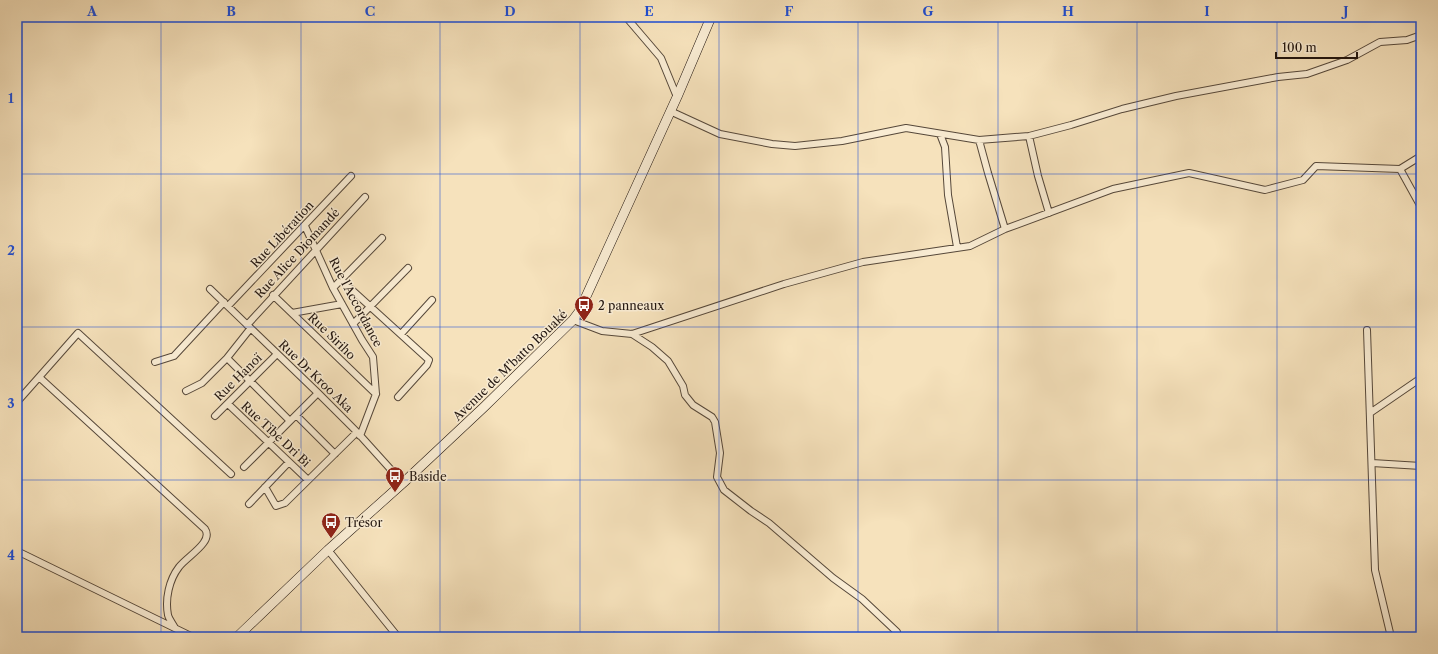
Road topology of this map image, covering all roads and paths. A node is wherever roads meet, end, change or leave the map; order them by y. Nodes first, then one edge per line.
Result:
1 (626, 17) edge
2 (711, 17) edge
3 (1421, 35) edge
4 (677, 97) junction
5 (670, 111) junction
6 (940, 134) junction
7 (1029, 136) junction
8 (979, 140) junction
9 (1421, 156) edge
10 (1400, 169) junction
11 (351, 176) dead end
12 (365, 198) dead end
13 (1421, 207) edge
14 (1049, 212) junction
15 (305, 226) junction
16 (1005, 229) junction
17 (382, 238) dead end
18 (958, 248) junction
19 (316, 249) junction
20 (408, 268) dead end
21 (341, 280) junction
22 (334, 288) junction
23 (210, 289) dead end
24 (274, 295) junction
25 (432, 300) dead end
26 (226, 304) junction
27 (342, 304) junction
28 (371, 306) junction
29 (292, 313) junction
30 (573, 320) junction
31 (353, 324) junction
32 (248, 327) junction
33 (1367, 330) dead end
34 (401, 334) junction
35 (632, 334) junction
36 (278, 354) junction
37 (227, 358) junction
38 (155, 362) dead end
39 (39, 377) junction
40 (1421, 378) edge
41 (250, 382) junction
42 (186, 390) dead end
43 (318, 393) junction
44 (376, 394) junction
45 (398, 396) dead end
46 (17, 402) edge
47 (228, 404) junction
48 (1370, 413) junction
49 (296, 415) junction
50 (215, 416) dead end
51 (290, 421) junction
52 (359, 434) junction
53 (268, 442) junction
54 (335, 454) junction
55 (289, 462) junction
56 (1372, 463) junction
57 (1421, 466) edge
58 (244, 468) dead end
59 (230, 474) dead end
60 (308, 480) junction
61 (403, 483) junction
62 (265, 487) junction
63 (249, 504) dead end
64 (328, 550) junction
65 (17, 551) edge
66 (175, 628) junction
67 (193, 637) edge
68 (237, 637) edge
69 (398, 637) edge
70 (899, 637) edge
71 (1391, 637) edge

1 - 4 street
2 - 4 street, Avenue de M'batto Bouaké
3 - 7 street
4 - 5 street, Avenue de M'batto Bouaké
5 - 6 street
5 - 30 street, Avenue de M'batto Bouaké
6 - 8 street
6 - 18 street
7 - 8 street
7 - 14 street
8 - 16 street
9 - 10 street
10 - 13 street
10 - 14 street
11 - 15 street, Rue Libération
12 - 19 street, Rue Alice Diomandé
14 - 16 street
15 - 19 street, Rue l'Accordance
15 - 26 street, Rue Libération
16 - 18 street
17 - 21 street
18 - 35 street
19 - 22 street, Rue l'Accordance
19 - 24 street, Rue Alice Diomandé
20 - 28 street
21 - 22 street
21 - 28 street
22 - 27 street, Rue l'Accordance
23 - 26 street, Rue Dr Kroo Aka
24 - 29 street, Rue Siriho
24 - 32 street, Rue Alice Diomandé
25 - 34 street
26 - 32 street, Rue Dr Kroo Aka
26 - 38 street, Rue Libération
27 - 29 street
27 - 31 street, Rue l'Accordance
28 - 31 street
28 - 34 street
29 - 44 street, Rue Siriho
30 - 35 street
30 - 61 street, Avenue de M'batto Bouaké
31 - 44 street, Rue l'Accordance
32 - 36 street, Rue Dr Kroo Aka
32 - 37 street, Rue Alice Diomandé
33 - 48 street
34 - 45 street
35 - 70 street
36 - 41 street, Rue Hanoï
36 - 43 street, Rue Dr Kroo Aka
37 - 41 street
37 - 42 street, Rue Alice Diomandé
39 - 46 street
39 - 59 street
39 - 66 street
40 - 48 street
41 - 47 street, Rue Hanoï
41 - 51 street
43 - 49 street
43 - 52 street, Rue Dr Kroo Aka
44 - 52 street, Rue l'Accordance
47 - 50 street, Rue Hanoï
47 - 53 street, Rue Tibe Dri Bi
48 - 56 street
49 - 51 street
49 - 54 street
51 - 53 street
52 - 54 street
52 - 61 street, Rue Dr Kroo Aka
53 - 55 street, Rue Tibe Dri Bi
53 - 58 street
54 - 60 street
55 - 60 street, Rue Tibe Dri Bi
55 - 62 street
56 - 57 street
56 - 71 street
60 - 62 street
61 - 64 street, Avenue de M'batto Bouaké
62 - 63 street
64 - 68 street, Avenue de M'batto Bouaké
64 - 69 street
65 - 66 street
66 - 67 street

